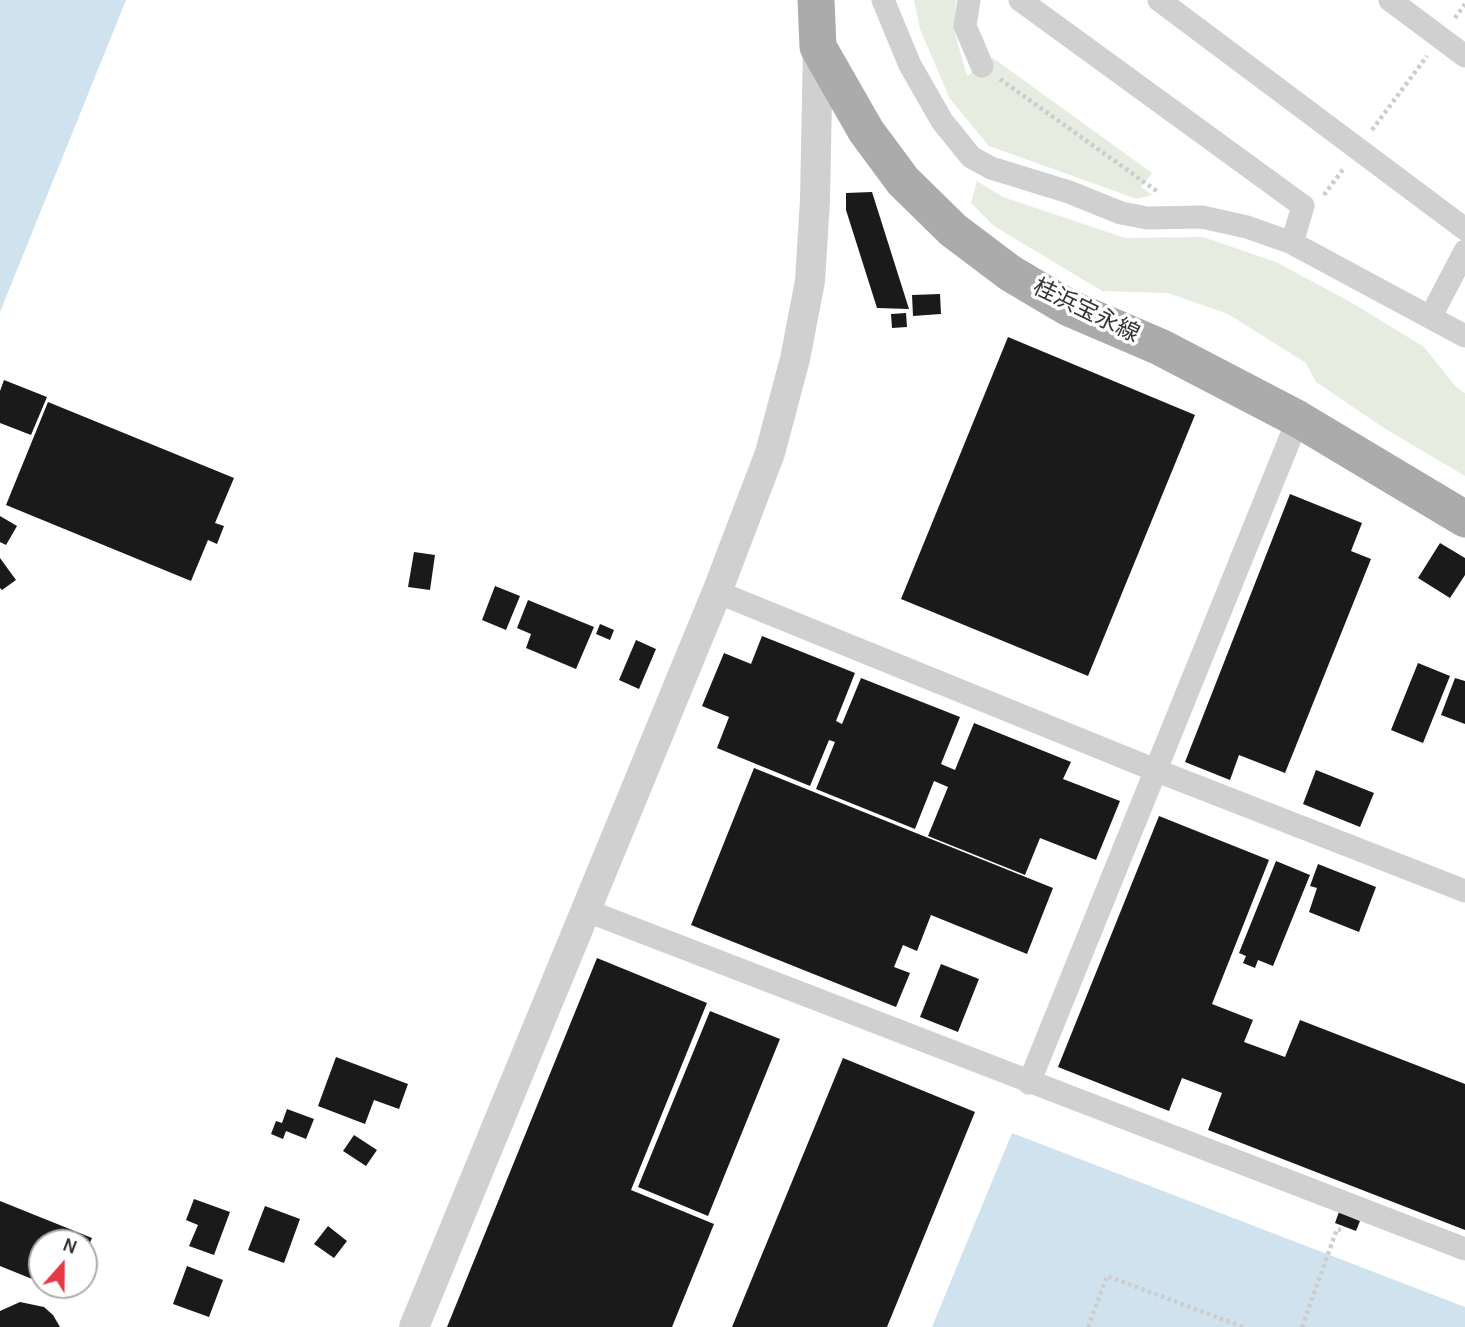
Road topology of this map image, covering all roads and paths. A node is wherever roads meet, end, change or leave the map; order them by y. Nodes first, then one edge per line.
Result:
1 (816, 0) edge
2 (883, 0) edge
3 (969, 0) edge
4 (1020, 0) edge
5 (1159, 0) edge
6 (1390, 0) edge
7 (1465, 4) edge
8 (1440, 37) junction
9 (818, 47) junction
10 (1465, 56) edge
11 (982, 66) joint
12 (1358, 149) junction
13 (1162, 195) dead end
14 (1303, 205) junction
15 (1465, 229) edge
16 (1292, 243) junction
17 (1465, 251) edge
18 (1431, 316) junction
19 (1465, 336) edge
20 (1298, 419) junction
21 (1465, 519) edge
22 (717, 592) junction
23 (1155, 770) junction
24 (1465, 891) edge
25 (585, 910) junction
26 (1029, 1083) junction
27 (1334, 1239) dead end
28 (1465, 1249) edge
29 (1231, 1325) edge
30 (414, 1327) edge
31 (1087, 1327) edge
32 (1243, 1327) edge
33 (1301, 1327) edge

1 - 9 main road, 桂浜宝永線
2 - 16 street
3 - 11 street
4 - 14 street
5 - 12 street
6 - 8 street
7 - 8 path
8 - 10 street
8 - 12 path
9 - 20 main road, 桂浜宝永線
9 - 22 street
11 - 13 path
12 - 14 path
12 - 15 street
14 - 16 street
16 - 18 street
17 - 18 street
18 - 19 street
20 - 21 main road, 桂浜宝永線
20 - 23 street
22 - 23 street
22 - 25 street
23 - 24 street
23 - 26 street
25 - 26 street
25 - 30 street
26 - 28 street
27 - 33 path
29 - 31 path
29 - 32 path

